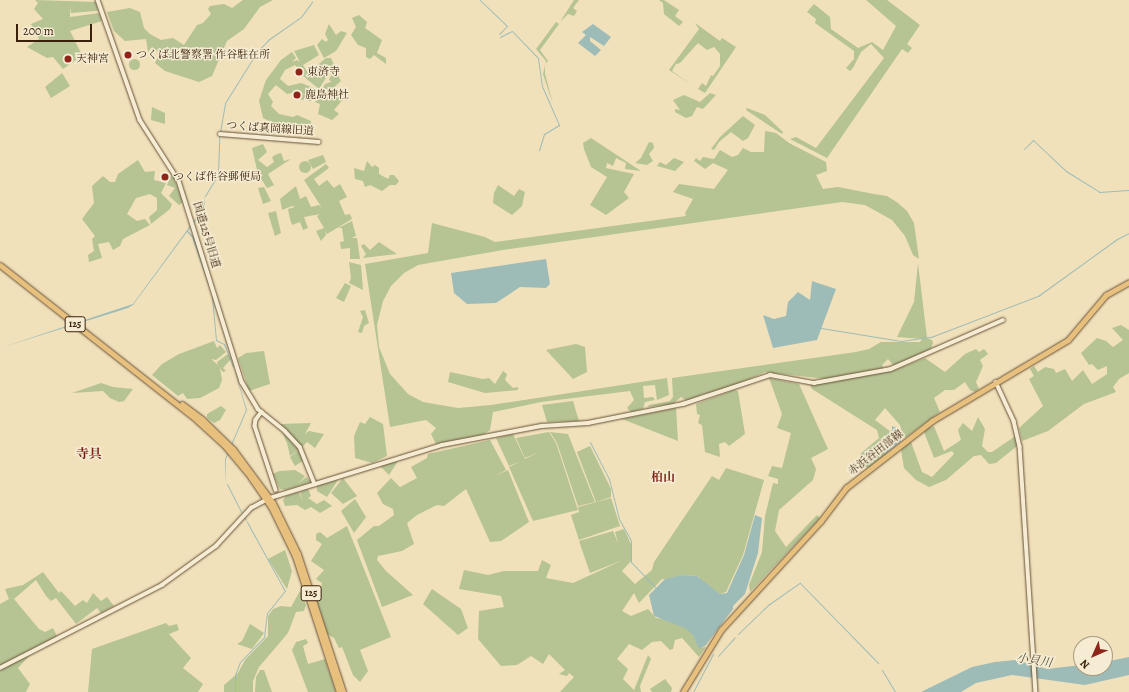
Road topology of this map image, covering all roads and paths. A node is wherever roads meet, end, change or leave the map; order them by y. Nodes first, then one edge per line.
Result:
1 (98, 0) edge
2 (220, 134) dead end
3 (319, 142) dead end
4 (0, 265) edge
5 (1129, 282) edge
6 (1004, 320) dead end
7 (996, 382) junction
8 (262, 412) junction
9 (315, 484) junction
10 (276, 490) dead end
11 (268, 498) junction
12 (0, 668) edge
13 (339, 692) edge
14 (343, 692) edge
15 (683, 692) edge
16 (1036, 692) edge

1 - 8 street, 国道125号旧道
2 - 3 street, つくば真岡線旧道
4 - 11 highway, 125
5 - 7 main road, 赤浜谷田部線
6 - 9 street
7 - 15 main road, 赤浜谷田部線
7 - 16 street
8 - 9 street, 国道125号旧道
8 - 10 street
9 - 11 street
11 - 12 street
11 - 13 highway, 125
11 - 14 highway, 125

